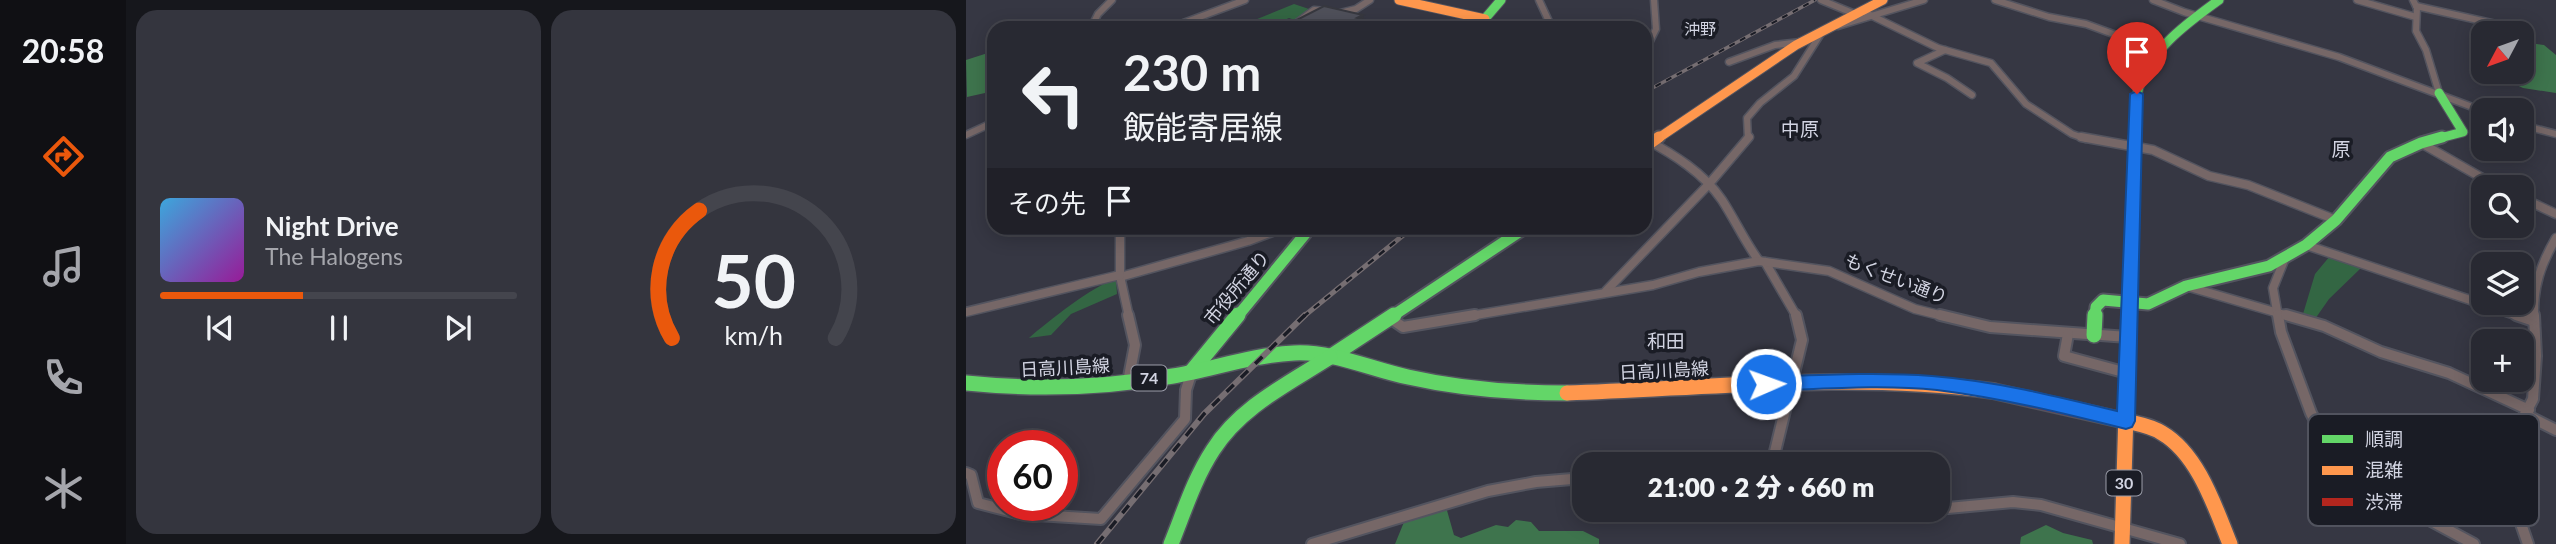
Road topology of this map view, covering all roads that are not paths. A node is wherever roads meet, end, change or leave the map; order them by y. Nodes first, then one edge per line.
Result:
1 (1112, 0) edge
2 (1245, 0) edge
3 (1370, 0) edge
4 (1399, 0) edge
5 (1501, 0) edge
6 (1539, 0) edge
7 (1654, 0) edge
8 (1821, 0) edge
9 (1884, 0) edge
10 (1923, 0) edge
11 (1996, 0) edge
12 (2153, 0) edge
13 (2219, 0) edge
14 (2357, 0) edge
15 (2415, 3) edge
16 (1863, 14) junction
17 (2197, 16) junction
18 (2416, 17) junction
19 (1094, 21) edge
20 (1189, 21) edge
21 (1300, 21) edge
22 (1474, 21) edge
23 (1483, 21) edge
24 (1549, 21) edge
25 (2486, 21) edge
26 (1818, 33) junction
27 (1652, 37) edge
28 (1801, 43) junction
29 (1945, 50) junction
30 (2157, 50) junction
31 (1729, 62) dead end
32 (2439, 93) junction
33 (1972, 95) dead end
34 (2471, 106) edge
35 (987, 125) edge
36 (2534, 128) edge
37 (2556, 134) edge
38 (966, 135) edge
39 (1652, 140) edge
40 (2421, 143) junction
41 (1652, 146) edge
42 (2134, 146) junction
43 (2475, 175) edge
44 (1709, 184) junction
45 (2534, 204) edge
46 (2556, 214) edge
47 (2336, 220) junction
48 (1120, 235) edge
49 (1264, 235) edge
50 (1304, 235) edge
51 (1514, 235) edge
52 (2556, 238) edge
53 (2306, 245) junction
54 (2285, 258) junction
55 (1762, 262) junction
56 (1120, 276) junction
57 (2186, 286) junction
58 (1605, 292) junction
59 (2129, 303) junction
60 (2277, 311) junction
61 (966, 313) edge
62 (1390, 318) junction
63 (2533, 321) junction
64 (2068, 334) junction
65 (2094, 335) junction
66 (2128, 337) junction
67 (1330, 357) junction
68 (1192, 371) junction
69 (2127, 373) junction
70 (1128, 382) junction
71 (1792, 383) junction
72 (969, 386) edge
73 (2528, 412) junction
74 (2313, 414) edge
75 (2531, 414) edge
76 (2539, 419) edge
77 (2126, 421) junction
78 (2556, 430) edge
79 (1775, 452) edge
80 (966, 473) edge
81 (1572, 479) edge
82 (1950, 508) edge
83 (2440, 526) edge
84 (2522, 526) edge
85 (2122, 528) junction
86 (1171, 544) edge
87 (1312, 544) edge
88 (2122, 544) edge
89 (2180, 544) edge
90 (2230, 544) edge
91 (2474, 544) edge
92 (2528, 544) edge

1 - 19 street
2 - 20 street
3 - 21 street
4 - 22 main road
5 - 23 main road
6 - 24 street
7 - 27 street
8 - 16 street
9 - 16 main road
10 - 16 street
11 - 30 street
12 - 17 street
13 - 17 main road, 30
14 - 18 street
15 - 18 street
15 - 25 street
16 - 26 main road
16 - 29 street
17 - 30 main road, 30
17 - 32 street
18 - 32 street
26 - 28 main road
26 - 44 street
28 - 31 street
28 - 39 main road
29 - 33 street
29 - 42 street
30 - 42 main road, 30
32 - 34 street
32 - 40 main road
35 - 38 street
36 - 37 street
40 - 43 street
40 - 47 main road
41 - 44 street
42 - 47 street
42 - 59 main road, 30
44 - 55 street
44 - 58 street
45 - 46 street
47 - 53 main road
48 - 56 street
49 - 56 street
50 - 68 main road, 市役所通り
51 - 62 main road
52 - 63 street
53 - 54 main road
53 - 63 street
54 - 57 main road
54 - 60 street
55 - 58 street, もくせい通り
55 - 64 street, もくせい通り
55 - 71 street
56 - 61 street
56 - 70 street
57 - 59 main road
57 - 60 street
58 - 62 street, もくせい通り
59 - 65 main road
59 - 66 main road, 30
60 - 73 street
60 - 74 street
62 - 67 main road
63 - 73 street
64 - 65 street, もくせい通り
64 - 69 street
65 - 66 street, もくせい通り
66 - 69 main road, 30
67 - 68 main road, 日高川島線 / 74
67 - 71 main road, 日高川島線 / 74
67 - 86 main road
68 - 70 main road, 日高川島線 / 74
68 - 80 street
69 - 77 main road, 30
70 - 72 main road, 日高川島線 / 74
71 - 77 main road, 日高川島線 / 74
71 - 79 street
73 - 75 street
76 - 78 street
77 - 85 main road, 30
77 - 90 main road, 日高川島線
81 - 87 street
82 - 85 street
83 - 91 street
84 - 92 street
85 - 88 main road, 30
85 - 89 street

